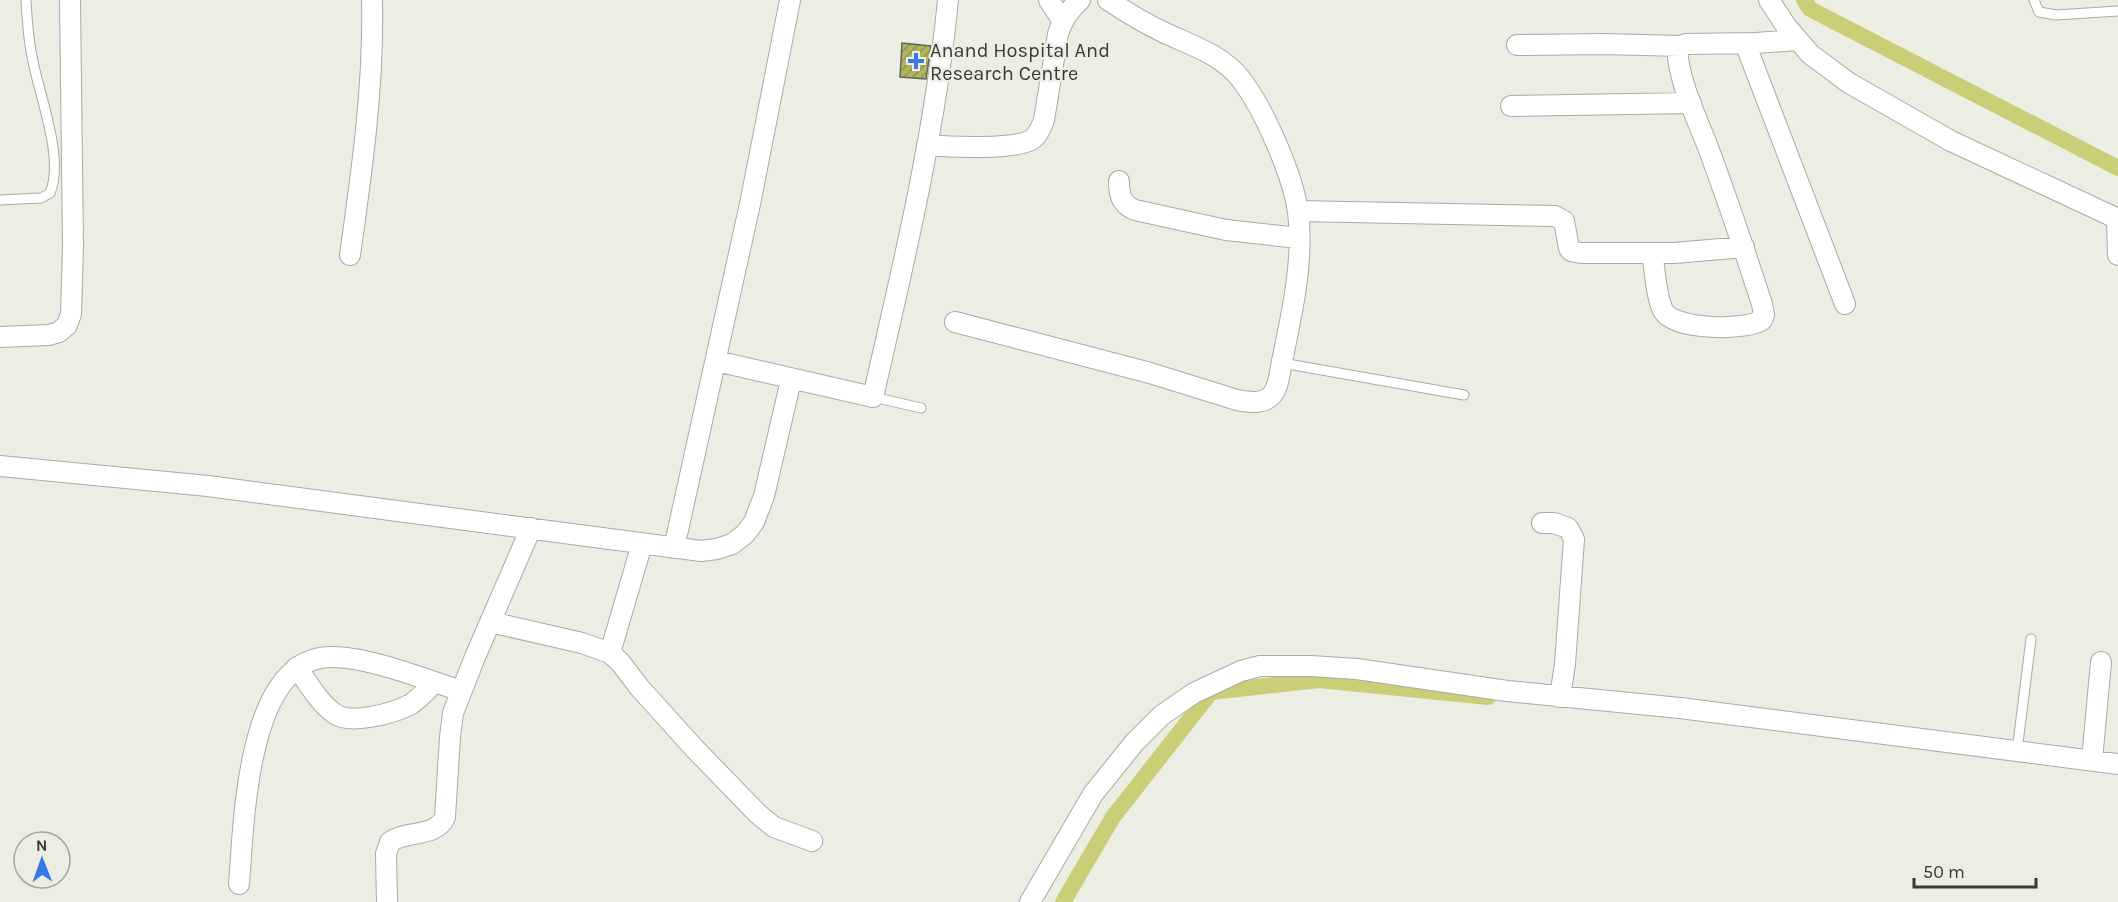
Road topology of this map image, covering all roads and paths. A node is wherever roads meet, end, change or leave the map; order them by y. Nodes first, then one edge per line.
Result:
1 (26, 0) edge
2 (70, 0) edge
3 (372, 0) edge
4 (790, 0) edge
5 (948, 0) edge
6 (1049, 0) edge
7 (1080, 0) edge
8 (1108, 0) edge
9 (1769, 0) edge
10 (2034, 0) edge
11 (2118, 10) edge
12 (1062, 20) junction
13 (1797, 40) junction
14 (1745, 43) junction
15 (1517, 45) dead end
16 (1681, 46) junction
17 (1691, 103) junction
18 (1511, 106) dead end
19 (927, 145) junction
20 (1119, 181) dead end
21 (0, 200) edge
22 (1298, 212) junction
23 (2118, 219) edge
24 (1299, 238) junction
25 (1744, 247) junction
26 (1652, 253) junction
27 (350, 255) dead end
28 (2118, 255) edge
29 (1845, 304) dead end
30 (956, 322) dead end
31 (0, 337) edge
32 (716, 361) junction
33 (1282, 363) junction
34 (791, 380) junction
35 (1464, 395) dead end
36 (873, 397) junction
37 (921, 408) dead end
38 (0, 466) edge
39 (1542, 523) dead end
40 (531, 528) junction
41 (642, 544) junction
42 (674, 548) junction
43 (490, 622) junction
44 (2031, 639) dead end
45 (610, 653) junction
46 (2102, 662) dead end
47 (297, 667) junction
48 (435, 682) junction
49 (461, 691) junction
50 (1560, 696) junction
51 (2017, 751) junction
52 (2092, 760) junction
53 (2118, 764) edge
54 (812, 841) dead end
55 (239, 884) dead end
56 (387, 902) edge
57 (1030, 902) edge

1 - 21 lane
2 - 31 street
3 - 27 street
4 - 32 street
5 - 19 street
6 - 12 street
7 - 12 street
8 - 22 street
9 - 13 street
10 - 11 lane
12 - 19 street
13 - 14 street
13 - 23 street
14 - 16 street
14 - 29 street
15 - 16 street
16 - 17 street
17 - 18 street
17 - 25 street
19 - 36 street
20 - 24 street
22 - 24 street
22 - 26 street
23 - 28 street
24 - 33 street
25 - 26 street
25 - 26 street
30 - 33 street
32 - 34 street
32 - 42 street
33 - 35 lane
34 - 36 street
34 - 42 street
36 - 37 lane
38 - 40 street
39 - 50 street
40 - 41 street
40 - 43 street
41 - 42 street
41 - 45 street
43 - 45 street
43 - 49 street
44 - 51 lane
45 - 54 street
46 - 52 street
47 - 48 street
47 - 48 street
47 - 55 street
48 - 49 street
49 - 56 street
50 - 51 street
50 - 57 street
51 - 52 street
52 - 53 street

